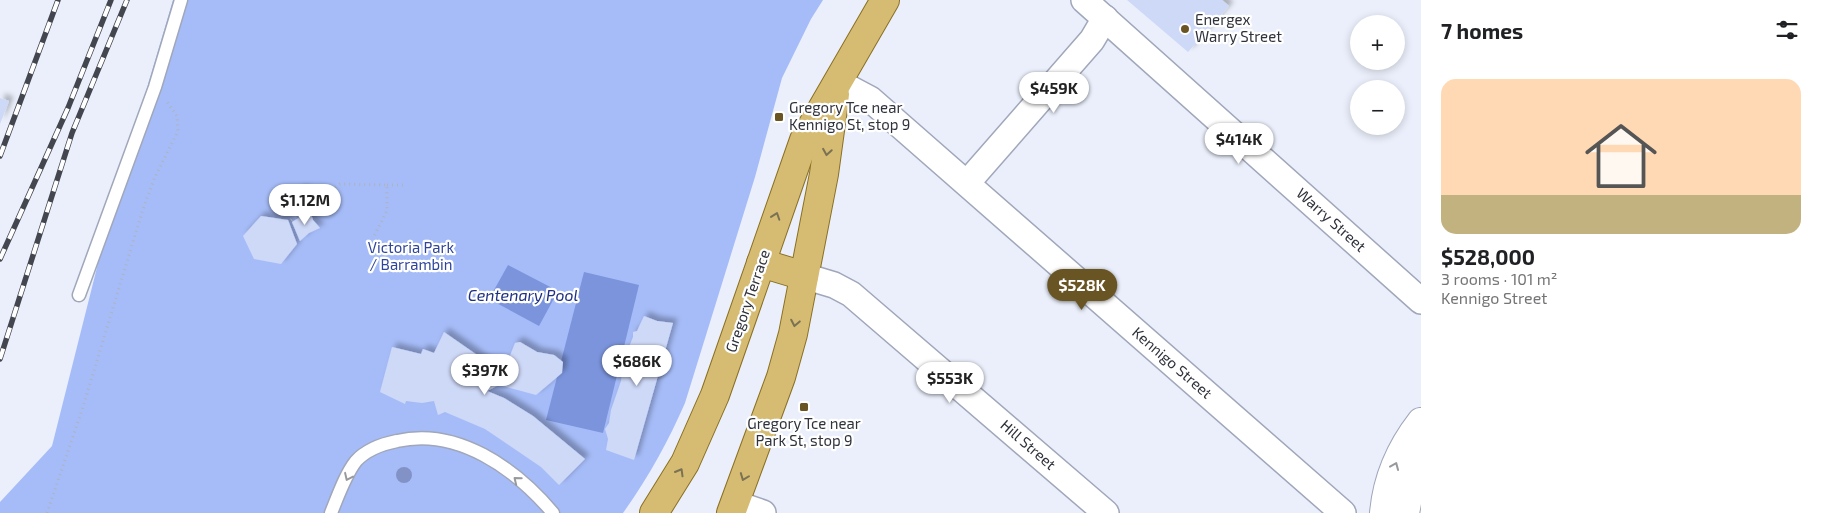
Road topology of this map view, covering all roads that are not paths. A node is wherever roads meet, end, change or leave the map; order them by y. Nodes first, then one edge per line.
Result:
1 (181, 0) edge
2 (884, 0) edge
3 (1084, 0) edge
4 (1105, 18) junction
5 (837, 84) junction
6 (967, 183) junction
7 (761, 262) junction
8 (804, 276) junction
9 (79, 295) dead end
10 (1421, 301) edge
11 (1421, 422) edge
12 (1421, 459) edge
13 (733, 508) edge
14 (331, 513) edge
15 (553, 513) edge
16 (654, 513) edge
17 (763, 513) edge
18 (1106, 513) edge
19 (1343, 513) edge
20 (1384, 513) edge
21 (1405, 513) edge

1 - 9 lane
2 - 5 main road, Gregory Terrace
3 - 4 street, Warry Street
4 - 6 street
4 - 10 street, Warry Street
5 - 6 street, Kennigo Street
7 -> 5 main road, Gregory Terrace
5 -> 8 main road, Gregory Terrace
6 - 19 street, Kennigo Street
7 - 8 main road
16 -> 7 main road, Gregory Terrace
8 -> 13 main road, Gregory Terrace
8 - 18 street, Hill Street
20 -> 11 main road
12 - 21 main road
13 - 17 street
15 -> 14 lane

